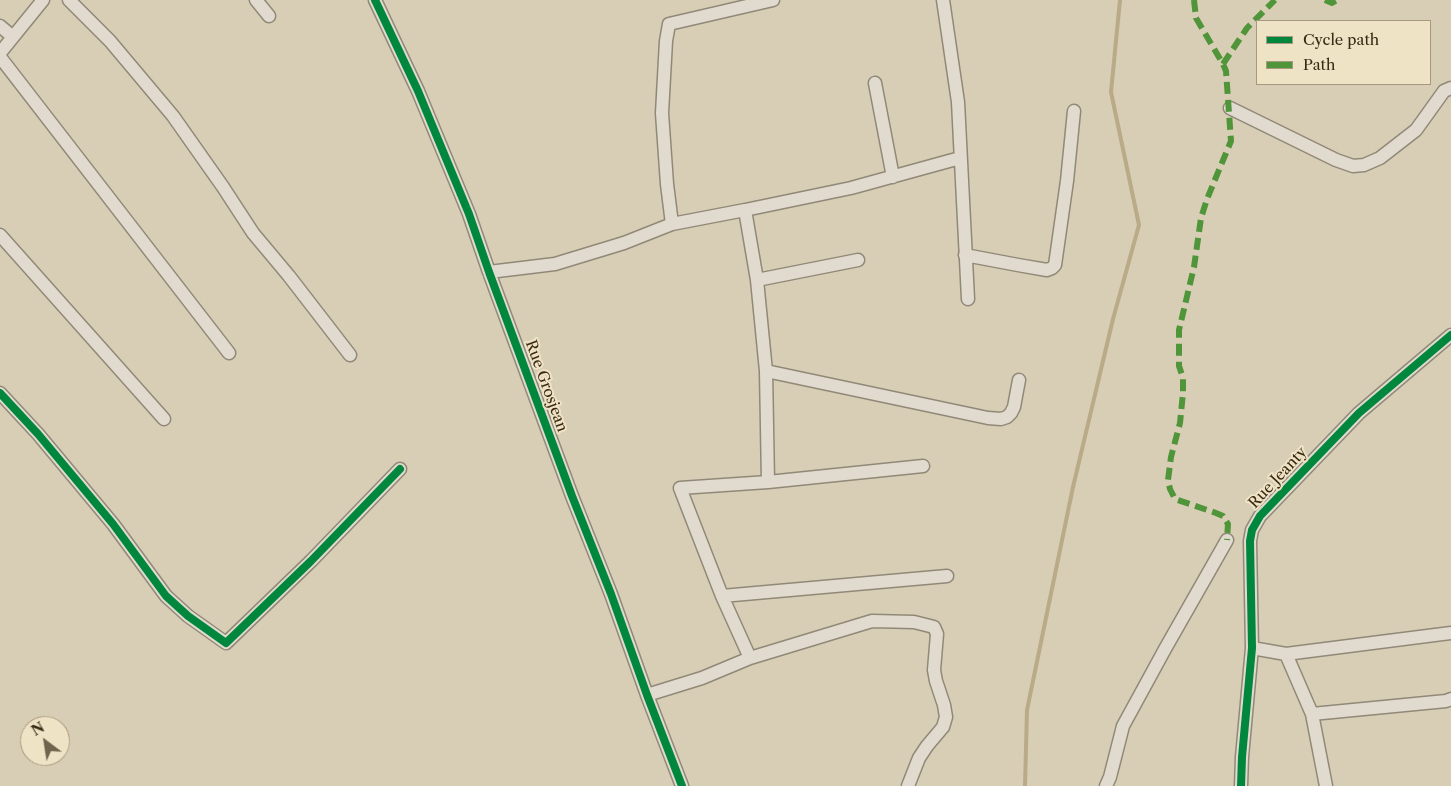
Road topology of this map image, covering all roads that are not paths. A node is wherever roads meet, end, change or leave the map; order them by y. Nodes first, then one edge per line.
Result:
1 (43, 0) edge
2 (69, 0) edge
3 (256, 0) edge
4 (375, 0) edge
5 (773, 0) edge
6 (943, 0) edge
7 (269, 16) dead end
8 (0, 26) edge
9 (13, 37) junction
10 (0, 55) edge
11 (875, 83) dead end
12 (1451, 88) edge
13 (1230, 108) dead end
14 (1074, 111) dead end
15 (960, 158) junction
16 (893, 177) junction
17 (745, 210) junction
18 (672, 224) junction
19 (0, 235) edge
20 (965, 255) junction
21 (858, 260) dead end
22 (490, 272) junction
23 (756, 280) junction
24 (968, 299) dead end
25 (1451, 334) edge
26 (230, 353) dead end
27 (350, 355) dead end
28 (766, 372) junction
29 (1019, 380) dead end
30 (0, 393) edge
31 (164, 418) dead end
32 (923, 466) dead end
33 (400, 469) dead end
34 (768, 482) junction
35 (1227, 540) dead end
36 (947, 576) dead end
37 (722, 596) junction
38 (1451, 633) edge
39 (1252, 648) junction
40 (1286, 654) junction
41 (750, 658) junction
42 (647, 695) junction
43 (1451, 699) edge
44 (1312, 714) junction
45 (682, 786) edge
46 (908, 786) edge
47 (1106, 786) edge
48 (1241, 786) edge
49 (1326, 786) edge

1 - 9 street
2 - 27 street
3 - 7 street
4 - 22 street, Rue Grosjean
5 - 18 street
6 - 15 street
8 - 9 street
9 - 10 street
10 - 26 street
11 - 16 street
12 - 13 street
14 - 20 street
15 - 16 street
15 - 20 street
16 - 17 street
17 - 18 street
17 - 23 street
18 - 22 street
19 - 31 street
20 - 24 street
21 - 23 street
22 - 42 street, Rue Grosjean
23 - 28 street
25 - 39 street, Rue Jeanty
28 - 29 street
28 - 34 street
30 - 33 street
32 - 34 street
34 - 37 street
35 - 47 street
36 - 37 street
37 - 41 street
38 - 40 street
39 - 40 street
39 - 48 street, Rue Jeanty
40 - 44 street
41 - 42 street
41 - 46 street
42 - 45 street, Rue Grosjean
43 - 44 street
44 - 49 street

